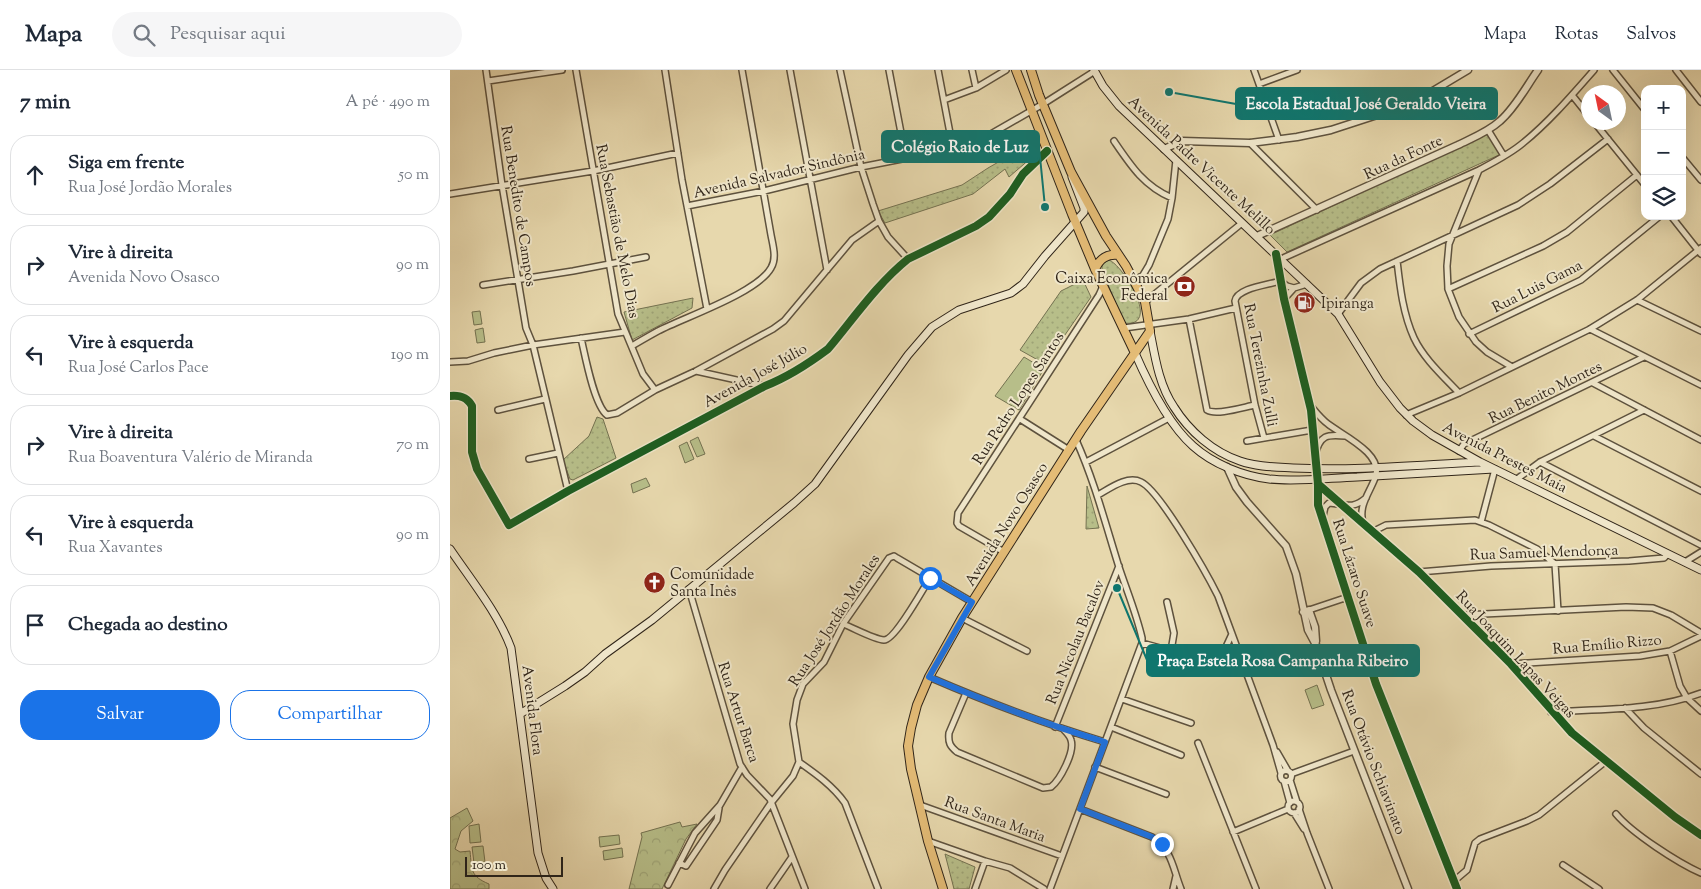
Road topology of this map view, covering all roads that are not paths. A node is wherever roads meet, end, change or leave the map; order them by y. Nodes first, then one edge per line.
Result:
1 (486, 70) edge
2 (562, 70) edge
3 (576, 70) edge
4 (665, 70) edge
5 (742, 70) edge
6 (790, 70) edge
7 (840, 70) edge
8 (889, 70) edge
9 (938, 70) edge
10 (972, 70) edge
11 (1006, 70) edge
12 (1016, 70) edge
13 (1031, 70) edge
14 (1254, 70) edge
15 (1297, 70) edge
16 (1468, 70) edge
17 (1538, 70) edge
18 (1594, 70) edge
19 (1613, 70) edge
20 (1676, 70) edge
21 (1095, 71) edge
22 (488, 81) junction
23 (1259, 84) junction
24 (976, 88) junction
25 (1572, 95) junction
26 (944, 100) junction
27 (1701, 102) edge
28 (1043, 104) junction
29 (1641, 105) edge
30 (1581, 106) edge
31 (1031, 110) junction
32 (1488, 130) junction
33 (1601, 130) edge
34 (1608, 139) junction
35 (1279, 140) junction
36 (1114, 141) dead end
37 (1250, 143) junction
38 (953, 149) junction
39 (1164, 149) junction
40 (1048, 151) junction
41 (678, 153) junction
42 (1504, 156) junction
43 (906, 159) junction
44 (1176, 160) junction
45 (1686, 162) edge
46 (861, 167) junction
47 (1479, 170) junction
48 (594, 171) junction
49 (1071, 172) junction
50 (1637, 175) junction
51 (810, 178) junction
52 (1641, 180) edge
53 (1701, 180) edge
54 (502, 185) junction
55 (764, 190) junction
56 (450, 194) edge
57 (1172, 198) junction
58 (687, 206) junction
59 (1317, 210) junction
60 (1655, 220) edge
61 (1674, 220) edge
62 (879, 221) junction
63 (1076, 223) junction
64 (1242, 223) junction
65 (1257, 236) junction
66 (1452, 236) junction
67 (1700, 251) edge
68 (1118, 255) junction
69 (1278, 256) junction
70 (646, 257) dead end
71 (908, 259) junction
72 (1397, 261) junction
73 (609, 264) junction
74 (1095, 269) junction
75 (827, 270) junction
76 (516, 279) junction
77 (1134, 281) junction
78 (1280, 281) junction
79 (1307, 284) junction
80 (483, 285) dead end
81 (1103, 286) junction
82 (1294, 288) junction
83 (1448, 289) junction
84 (1284, 299) junction
85 (1638, 300) junction
86 (1145, 302) junction
87 (1236, 308) junction
88 (707, 309) junction
89 (1338, 314) junction
90 (1188, 319) junction
91 (1124, 328) junction
92 (1149, 328) junction
93 (1590, 329) junction
94 (1701, 331) edge
95 (625, 332) junction
96 (1470, 334) junction
97 (581, 338) junction
98 (533, 345) junction
99 (632, 346) junction
100 (1135, 353) junction
101 (1644, 358) junction
102 (450, 362) edge
103 (1512, 367) junction
104 (696, 371) junction
105 (1593, 383) junction
106 (1701, 385) edge
107 (765, 386) junction
108 (655, 390) junction
109 (1458, 393) junction
110 (450, 396) edge
111 (545, 399) junction
112 (1308, 403) junction
113 (1255, 405) junction
114 (498, 410) dead end
115 (1644, 410) junction
116 (1406, 415) junction
117 (1170, 418) junction
118 (1020, 419) junction
119 (1312, 430) junction
120 (1348, 436) junction
121 (1594, 436) junction
122 (1264, 438) junction
123 (1076, 440) junction
124 (1701, 440) edge
125 (1247, 441) dead end
126 (1069, 450) junction
127 (1459, 450) junction
128 (558, 453) junction
129 (1314, 458) junction
130 (529, 459) dead end
131 (1086, 462) junction
132 (1480, 462) junction
133 (1540, 462) junction
134 (1227, 467) junction
135 (1376, 467) junction
136 (1315, 469) junction
137 (1495, 469) junction
138 (1377, 476) junction
139 (1517, 479) junction
140 (1318, 481) junction
141 (568, 491) junction
142 (1701, 491) edge
143 (1098, 495) junction
144 (1366, 498) junction
145 (1344, 506) junction
146 (1322, 516) junction
147 (1363, 522) junction
148 (1481, 522) junction
149 (1374, 531) junction
150 (1701, 545) edge
151 (450, 549) edge
152 (1004, 552) junction
153 (1701, 552) edge
154 (1668, 554) junction
155 (1685, 562) junction
156 (1556, 564) junction
157 (1119, 566) junction
158 (1701, 570) edge
159 (1419, 572) junction
160 (930, 578) junction
161 (689, 589) junction
162 (1348, 597) junction
163 (972, 602) junction
164 (1167, 602) dead end
165 (1306, 611) junction
166 (1558, 611) junction
167 (1463, 615) junction
168 (962, 618) junction
169 (843, 624) junction
170 (1232, 634) junction
171 (1701, 634) edge
172 (1142, 643) junction
173 (1027, 651) dead end
174 (1171, 651) junction
175 (1670, 651) junction
176 (1511, 664) junction
177 (929, 677) junction
178 (1701, 692) edge
179 (966, 693) junction
180 (1122, 698) junction
181 (1686, 698) junction
182 (1625, 708) junction
183 (1701, 711) edge
184 (1551, 712) junction
185 (520, 714) junction
186 (1191, 723) dead end
187 (1054, 727) junction
188 (1111, 727) junction
189 (1064, 730) junction
190 (1105, 742) junction
191 (1198, 743) dead end
192 (1273, 745) junction
193 (1354, 751) junction
194 (1181, 755) dead end
195 (799, 762) junction
196 (1606, 762) junction
197 (1095, 767) junction
198 (742, 768) junction
199 (1281, 773) junction
200 (1701, 774) edge
201 (1290, 775) junction
202 (1284, 782) junction
203 (1166, 794) dead end
204 (1297, 802) junction
205 (771, 803) junction
206 (920, 805) junction
207 (1289, 806) junction
208 (719, 807) junction
209 (1080, 809) junction
210 (1299, 809) junction
211 (1294, 813) junction
212 (1616, 814) dead end
213 (1233, 832) junction
214 (1307, 833) junction
215 (1701, 835) edge
216 (928, 841) junction
217 (792, 856) junction
218 (1062, 856) junction
219 (985, 861) junction
220 (679, 863) junction
221 (1563, 865) dead end
222 (1701, 873) edge
223 (1176, 876) junction
224 (1454, 881) junction
225 (668, 885) dead end
226 (553, 889) edge
227 (714, 889) edge
228 (770, 889) edge
229 (806, 889) edge
230 (878, 889) edge
231 (942, 889) edge
232 (975, 889) edge
233 (1044, 889) edge
234 (1050, 889) edge
235 (1173, 889) edge
236 (1181, 889) edge
237 (1256, 889) edge
238 (1329, 889) edge
239 (1408, 889) edge
240 (1457, 889) edge
241 (1599, 889) edge

1 - 22 street, Rua Benedito de Campos
2 - 22 street
3 - 48 street, Rua Sebastião de Melo Dias
4 - 41 street
5 - 55 street
6 - 51 street
7 - 46 street
8 - 43 street
9 - 26 street
10 - 24 street
11 - 24 street
12 - 31 main road
13 - 28 main road
14 - 23 street
15 - 23 street
16 - 35 street
17 - 32 street, Rua da Fonte
18 - 25 street
19 - 29 street
20 - 27 street
21 - 28 street, Avenida Salvador Sindônia
21 - 39 main road, Avenida Padre Vicente Melillo
22 - 54 street, Rua Benedito de Campos
23 - 35 street
24 - 26 street
25 - 30 street
25 - 42 street
26 - 38 street
28 - 31 street, Avenida Salvador Sindônia
28 - 49 main road
31 - 38 street, Avenida Salvador Sindônia
31 - 40 main road
32 - 42 street
32 - 59 street, Rua da Fonte
33 - 34 street
34 - 50 street
34 - 66 street
35 - 37 street
36 - 57 street
37 - 39 street
37 - 59 street
38 - 43 street, Avenida Salvador Sindônia
39 - 44 main road, Avenida Padre Vicente Melillo
40 - 63 main road
40 - 71 street, Avenida José Júlio
41 - 48 street
41 - 58 street
42 - 47 street
43 - 46 street, Avenida Salvador Sindônia
44 - 57 street
44 - 64 main road, Avenida Padre Vicente Melillo
45 - 53 street
46 - 51 street, Avenida Salvador Sindônia
46 - 62 street
47 - 66 street
47 - 69 street
48 - 54 street
48 - 73 street, Rua Sebastião de Melo Dias
49 - 63 main road
49 - 68 main road
50 - 52 street
50 - 83 street
51 - 55 street, Avenida Salvador Sindônia
51 - 75 street
54 - 56 street
54 - 76 street, Rua Benedito de Campos
55 - 58 street, Avenida Salvador Sindônia
55 - 88 street
57 - 77 street
58 - 88 street
59 - 65 street, Rua da Fonte
60 - 96 street, Rua Luis Gama
61 - 67 street
62 - 71 street
62 - 75 street
63 - 74 main road
63 - 161 main road
64 - 65 main road, Avenida Padre Vicente Melillo
64 - 86 street
65 - 69 main road, Avenida Padre Vicente Melillo
66 - 72 street
66 - 83 street
67 - 85 street
68 - 74 main road
68 - 77 main road
69 - 78 street, Rua Lázaro Suave
69 - 79 main road, Avenida Prestes Maia
70 - 73 street
71 - 107 street, Avenida José Júlio
72 - 89 street
72 - 109 street
73 - 76 street
73 - 95 street, Rua Sebastião de Melo Dias
74 - 81 main road
75 - 104 street
76 - 80 street
76 - 98 street, Rua Benedito de Campos
77 - 86 main road
78 - 82 street
78 - 84 street, Rua Lázaro Suave
78 - 87 street, Rua Terezinha Zulli
79 - 82 street
79 - 89 main road, Avenida Prestes Maia
81 - 91 main road
81 - 118 street, Rua Pedro Lopes Santos
82 - 84 street
83 - 96 street
84 - 112 street, Rua Lázaro Suave
85 - 93 street
85 - 94 street
86 - 92 main road
87 - 90 street
87 - 113 street, Rua Terezinha Zulli
88 - 99 street
89 - 116 main road, Avenida Prestes Maia
90 - 92 street
90 - 113 street
91 - 92 street
91 - 100 main road
92 - 100 main road, Avenida Novo Osasco
92 - 136 main road
93 - 101 street
93 - 103 street
95 - 97 street
95 - 99 street, Rua Sebastião de Melo Dias
96 - 103 street
97 - 98 street
97 - 108 street
98 - 102 street
98 - 111 street, Rua Benedito de Campos
99 - 108 street, Rua Sebastião de Melo Dias
100 - 117 main road
100 - 123 main road, Avenida Novo Osasco
101 - 105 street, Rua Benito Montes
101 - 106 street
103 - 109 street
104 - 107 street
104 - 108 street
105 - 115 street
105 - 127 street, Rua Benito Montes
107 - 141 street, Avenida José Júlio
109 - 116 street
110 - 141 street, Avenida José Júlio
111 - 114 street
111 - 128 street, Rua Benedito de Campos
112 - 119 street, Rua Lázaro Suave
112 - 120 street
113 - 122 street, Rua Terezinha Zulli
115 - 121 street
115 - 124 street
116 - 127 main road, Avenida Prestes Maia
117 - 131 street
117 - 134 main road
118 - 126 street
118 - 152 street, Rua Pedro Lopes Santos
119 - 122 street, Rua Terezinha Zulli
119 - 129 street, Rua Lázaro Suave
120 - 129 street
120 - 135 street
121 - 133 street
121 - 142 street
122 - 125 street, Rua Terezinha Zulli
123 - 126 main road, Avenida Novo Osasco
123 - 131 street
126 - 152 main road, Avenida Novo Osasco
127 - 132 main road, Avenida Prestes Maia
128 - 130 street
128 - 141 street, Rua Benedito de Campos
129 - 136 street, Rua Lázaro Suave
131 - 143 street
132 - 135 main road
132 - 137 main road, Avenida Prestes Maia
133 - 139 street
133 - 150 street
134 - 140 main road
134 - 165 street, Rua Otávio Schiavinato
135 - 136 main road
135 - 138 street
136 - 140 street, Rua Lázaro Suave
137 - 138 main road
137 - 139 main road, Avenida Prestes Maia
137 - 148 street
138 - 140 main road
138 - 144 street
139 - 154 main road, Avenida Prestes Maia
140 - 145 street, Rua Joaquim Lapas Veigas
140 - 146 street, Rua Lázaro Suave
143 - 157 street
143 - 170 street
144 - 145 street
144 - 147 street
145 - 146 street, Rua Lázaro Suave
145 - 147 street, Rua Joaquim Lapas Veigas
146 - 162 street, Rua Lázaro Suave
147 - 149 street, Rua Joaquim Lapas Veigas
148 - 149 street
148 - 156 street
149 - 159 street, Rua Joaquim Lapas Veigas
151 - 185 main road, Avenida Flora
152 - 163 main road, Avenida Novo Osasco
153 - 155 street
154 - 155 main road, Avenida Prestes Maia
154 - 156 street, Rua Samuel Mendonça
155 - 158 main road, Avenida Prestes Maia
156 - 159 street, Rua Samuel Mendonça
156 - 166 street
157 - 172 street
157 - 187 street, Rua Nicolau Bacalov
159 - 167 street, Rua Joaquim Lapas Veigas
160 - 163 street, Rua José Jordão Morales
160 - 169 street
160 - 169 street, Rua José Jordão Morales
161 - 185 main road
161 - 198 street, Rua Artur Barca
162 - 165 street
162 - 224 street, Rua Lázaro Suave
163 - 168 main road, Avenida Novo Osasco
164 - 174 street
165 - 193 street, Rua Otávio Schiavinato
166 - 167 street
166 - 171 street
167 - 176 street, Rua Joaquim Lapas Veigas
168 - 173 street
168 - 177 main road, Avenida Novo Osasco
169 - 195 street, Rua José Jordão Morales
170 - 174 street
170 - 192 street
171 - 175 street, Rua Emílio Rizzo
172 - 174 street
172 - 180 street
175 - 176 street, Rua Emílio Rizzo
175 - 181 street
176 - 184 street, Rua Joaquim Lapas Veigas
177 - 179 street
177 - 206 main road, Avenida Novo Osasco
178 - 181 street
179 - 187 street
179 - 189 street
180 - 186 street
180 - 188 street
181 - 182 street
181 - 183 street
182 - 184 street
182 - 200 street
184 - 196 street, Rua Joaquim Lapas Veigas
185 - 226 main road, Avenida Flora
187 - 189 street
188 - 190 street
188 - 194 street
189 - 190 street
190 - 197 street
191 - 213 street
192 - 199 street
192 - 201 street
193 - 201 street
193 - 239 street, Rua Otávio Schiavinato
195 - 205 street
195 - 230 street
196 - 215 street, Rua Joaquim Lapas Veigas
196 - 224 street
197 - 203 street
197 - 209 street
198 - 205 street, Rua Artur Barca
198 - 208 street
199 - 201 street
199 - 202 street
201 - 202 street
201 - 204 street
202 - 207 street
204 - 207 street
204 - 210 street
205 - 217 street, Rua Artur Barca
205 - 227 street
206 - 216 main road, Avenida Novo Osasco
206 - 218 street, Rua Santa Maria
207 - 211 street
207 - 213 street
208 - 220 street
208 - 220 street
209 - 218 street
209 - 223 street
210 - 211 street
210 - 214 street
211 - 214 street
212 - 222 street
213 - 237 street
214 - 238 street
216 - 219 street
216 - 231 main road, Avenida Novo Osasco
217 - 228 street
217 - 229 street, Rua Artur Barca
218 - 234 street
219 - 232 street
219 - 233 street
220 - 225 street
221 - 241 street
223 - 235 street
223 - 236 street
224 - 240 street, Rua Lázaro Suave

